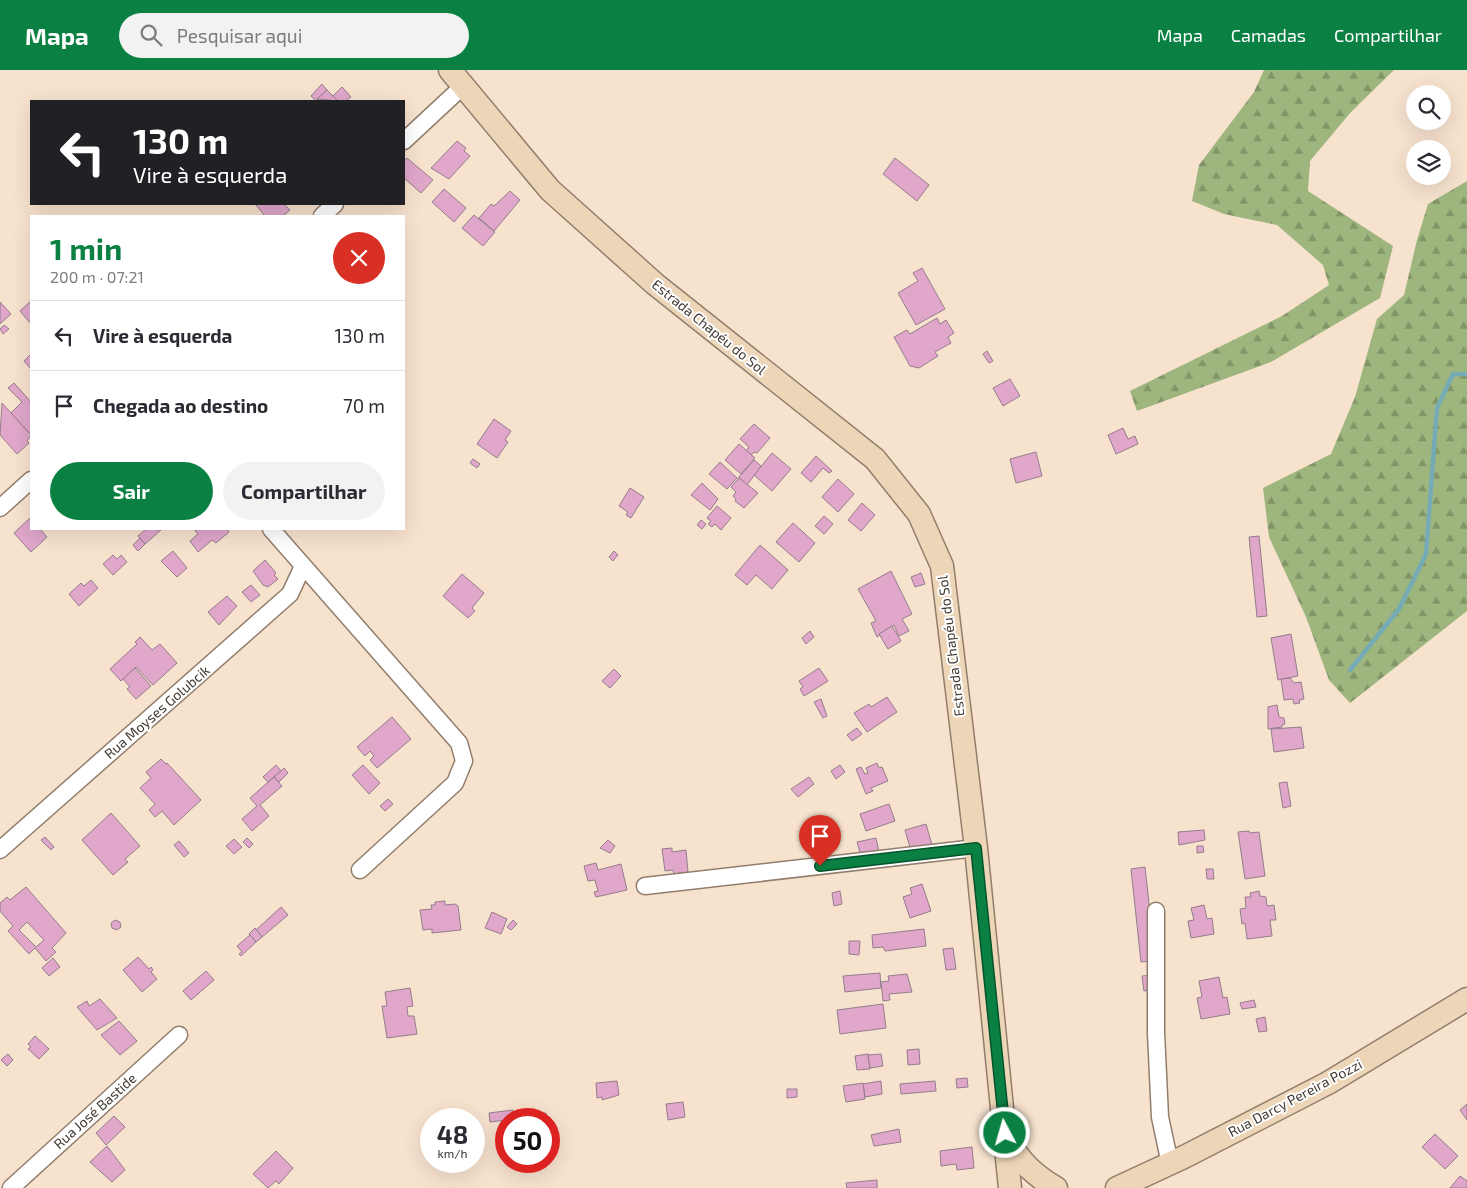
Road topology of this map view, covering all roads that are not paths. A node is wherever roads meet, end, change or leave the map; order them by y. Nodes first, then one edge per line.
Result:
1 (456, 78) edge
2 (405, 140) edge
3 (334, 205) edge
4 (323, 215) edge
5 (30, 481) edge
6 (0, 508) edge
7 (272, 530) edge
8 (303, 566) junction
9 (976, 848) junction
10 (0, 850) edge
11 (360, 870) dead end
12 (645, 886) dead end
13 (1156, 911) dead end
14 (1467, 998) edge
15 (179, 1035) dead end
16 (1005, 1133) junction
17 (1170, 1164) junction
18 (11, 1188) edge
19 (1010, 1188) edge
20 (1056, 1188) edge
21 (1117, 1188) edge

1 - 2 street
1 - 9 main road, Estrada Chapéu do Sol
3 - 4 street
5 - 6 street
7 - 8 street
8 - 10 street, Rua Moyses Golubcik
8 - 11 street
9 - 12 street
9 - 16 main road, Estrada Chapéu do Sol
13 - 17 street
14 - 17 main road, Rua Darcy Pereira Pozzi
15 - 18 street, Rua José Bastide
16 - 19 main road, Estrada Chapéu do Sol
16 - 20 main road
17 - 21 main road, Rua Darcy Pereira Pozzi

